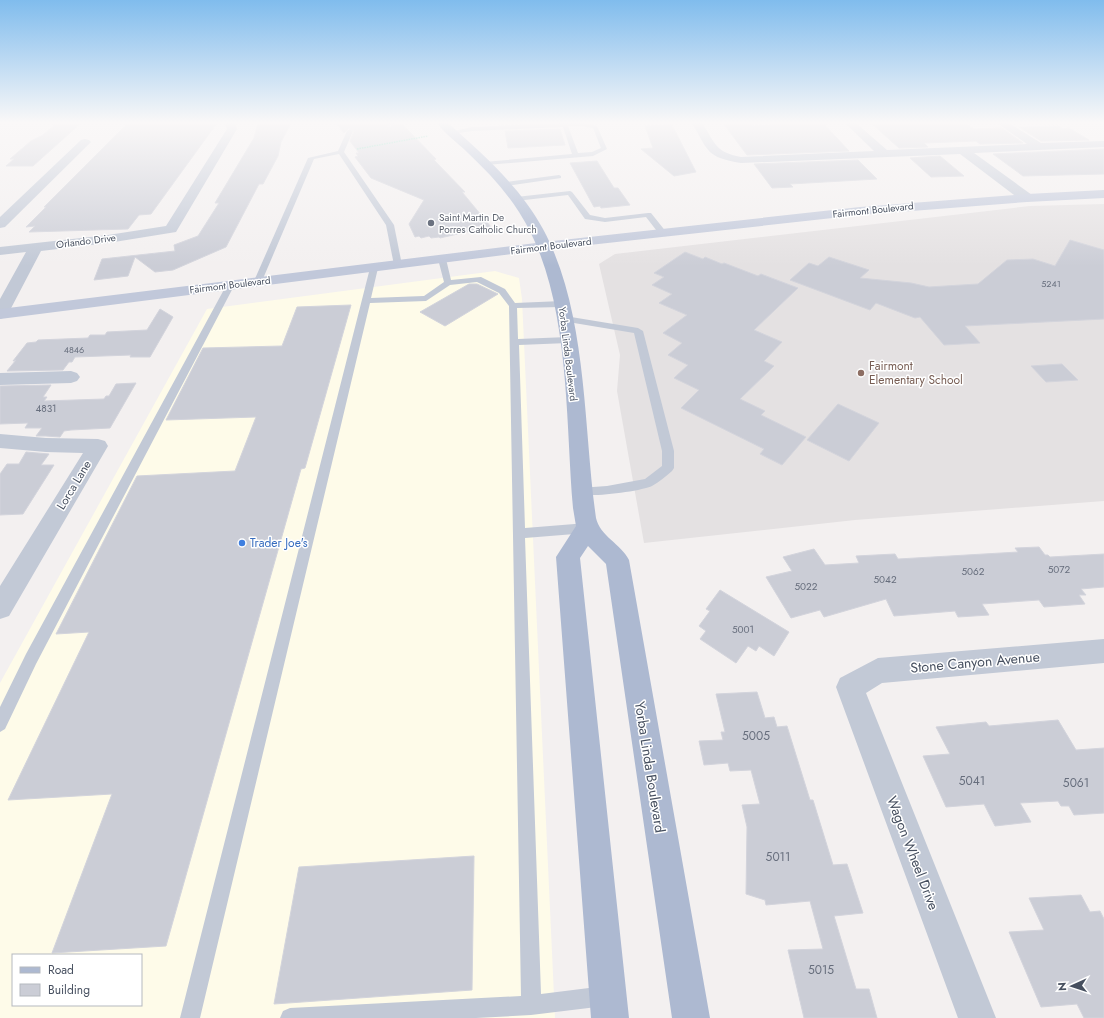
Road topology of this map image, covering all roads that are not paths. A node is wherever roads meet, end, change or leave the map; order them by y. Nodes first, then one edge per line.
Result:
1 (55, 171) edge
2 (207, 171) edge
3 (306, 171) edge
4 (354, 171) edge
5 (493, 171) edge
6 (990, 171) edge
7 (559, 178) dead end
8 (506, 184) junction
9 (1104, 194) edge
10 (516, 198) junction
11 (1027, 198) junction
12 (0, 224) edge
13 (663, 233) junction
14 (544, 246) junction
15 (36, 248) junction
16 (0, 251) edge
17 (442, 259) junction
18 (398, 265) junction
19 (374, 268) junction
20 (258, 281) junction
21 (448, 282) junction
22 (231, 284) junction
23 (365, 301) junction
24 (513, 306) junction
25 (564, 312) junction
26 (0, 314) edge
27 (568, 340) junction
28 (514, 342) junction
29 (71, 377) dead end
30 (0, 380) edge
31 (0, 441) edge
32 (583, 491) junction
33 (587, 528) junction
34 (519, 533) junction
35 (0, 608) edge
36 (1104, 651) edge
37 (850, 687) joint
38 (0, 724) edge
39 (531, 1005) junction
40 (609, 1007) edge
41 (190, 1018) edge
42 (290, 1018) edge
43 (691, 1018) edge
44 (977, 1018) edge

1 - 12 street
2 - 15 street, Orlando Drive
3 - 20 lane
4 - 18 lane
5 - 8 main road, Yorba Linda Boulevard
6 - 11 street
7 - 8 lane
8 - 10 main road, Yorba Linda Boulevard
9 - 11 main road, Fairmont Boulevard
10 - 13 lane
10 - 14 main road, Yorba Linda Boulevard
11 - 13 main road, Fairmont Boulevard
13 - 14 main road, Fairmont Boulevard
14 - 17 main road, Fairmont Boulevard
14 - 25 main road, Yorba Linda Boulevard
15 - 16 street, Orlando Drive
15 - 26 street
17 - 18 main road, Fairmont Boulevard
17 - 21 lane
18 - 19 main road, Fairmont Boulevard
19 - 20 main road, Fairmont Boulevard
19 - 23 lane
20 - 22 main road, Fairmont Boulevard
21 - 23 lane
21 - 24 lane
22 - 26 main road, Fairmont Boulevard
22 - 38 lane
23 - 41 lane
24 - 25 lane
24 - 28 lane
25 - 27 main road, Yorba Linda Boulevard
25 - 32 lane
27 - 28 lane
27 - 32 main road, Yorba Linda Boulevard
28 - 34 lane
29 - 30 street
31 - 35 street, Lorca Lane
32 - 33 main road, Yorba Linda Boulevard
33 - 34 lane
33 - 40 main road
33 - 43 main road, Yorba Linda Boulevard
34 - 39 lane
36 - 37 street, Stone Canyon Avenue
37 - 44 street, Wagon Wheel Drive
39 - 40 lane
39 - 42 lane

